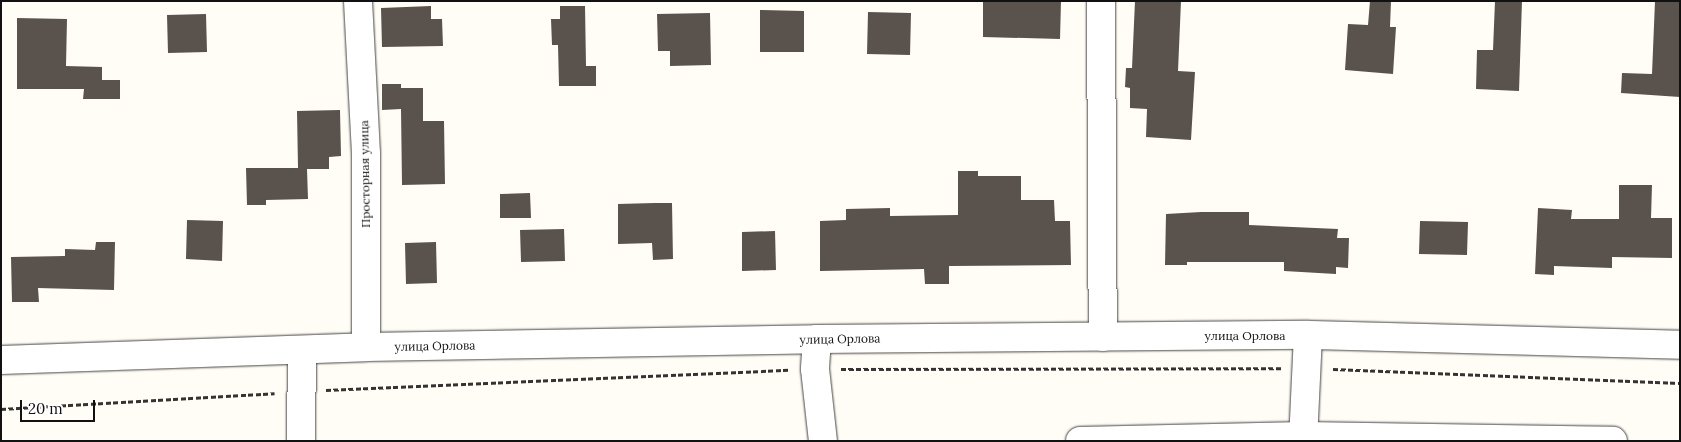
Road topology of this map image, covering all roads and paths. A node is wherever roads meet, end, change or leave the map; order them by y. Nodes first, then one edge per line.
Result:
1 (358, 1) edge
2 (1101, 1) edge
3 (1308, 335) junction
4 (1104, 337) junction
5 (817, 339) junction
6 (1680, 345) edge
7 (366, 347) junction
8 (302, 350) junction
9 (1, 360) edge
10 (1303, 439) edge
11 (301, 441) edge
12 (823, 441) edge
13 (1080, 441) edge
14 (1613, 441) edge

1 - 7 street, Просторная улица
2 - 4 street
3 - 4 street, улица Орлова
3 - 6 street, улица Орлова
3 - 10 street
4 - 5 street, улица Орлова
5 - 7 street, улица Орлова
5 - 12 street
7 - 8 street, улица Орлова
8 - 9 street, улица Орлова
8 - 11 street
10 - 13 street
10 - 14 street

